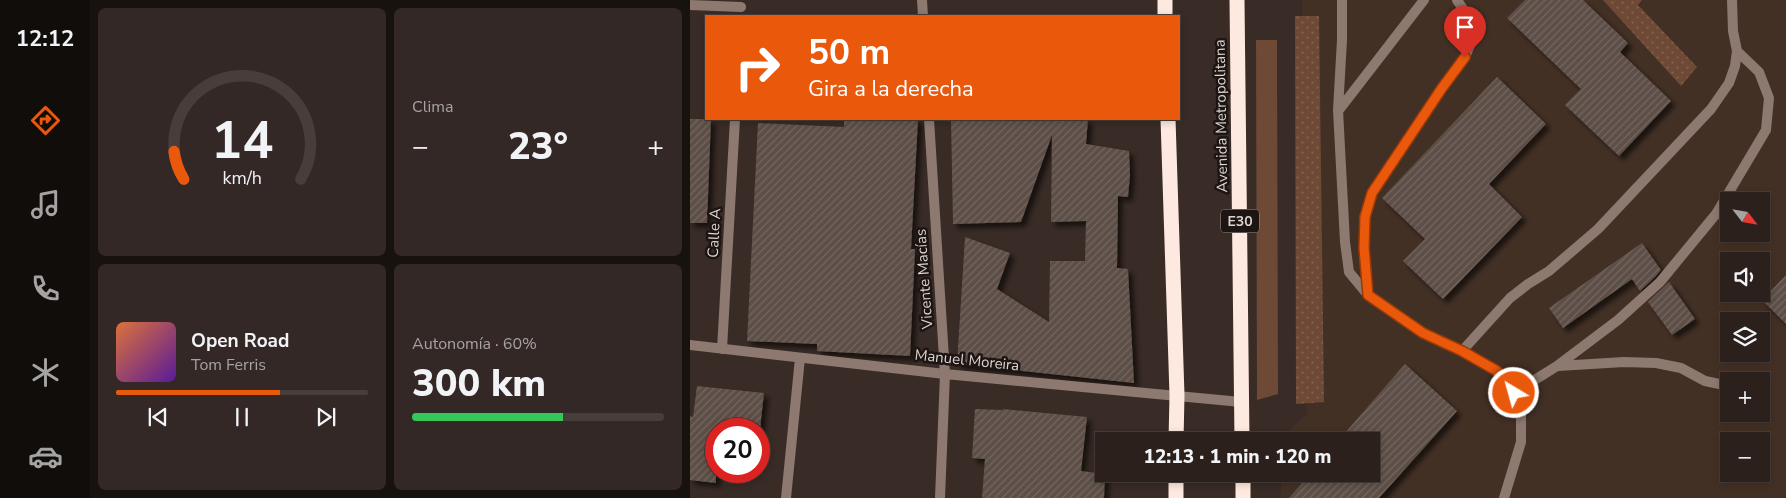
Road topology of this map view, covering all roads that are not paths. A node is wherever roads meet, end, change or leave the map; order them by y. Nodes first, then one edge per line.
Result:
1 (922, 0) edge
2 (1165, 0) edge
3 (1238, 0) edge
4 (1342, 0) edge
5 (1424, 0) edge
6 (1457, 0) edge
7 (1732, 0) edge
8 (690, 5) edge
9 (740, 8) edge
10 (923, 15) edge
11 (1165, 15) edge
12 (1737, 51) junction
13 (1338, 110) junction
14 (735, 120) edge
15 (929, 120) edge
16 (1168, 120) edge
17 (1368, 295) junction
18 (690, 345) edge
19 (722, 349) junction
20 (1462, 351) junction
21 (800, 358) junction
22 (1556, 366) junction
23 (945, 374) junction
24 (1720, 384) edge
25 (1514, 393) junction
26 (1177, 395) junction
27 (1241, 402) junction
28 (1176, 432) edge
29 (1242, 432) edge
30 (1176, 482) edge
31 (1242, 482) edge
32 (786, 498) edge
33 (940, 498) edge
34 (1176, 498) edge
35 (1243, 498) edge
36 (1504, 498) edge

1 - 10 street
2 - 11 highway
3 - 27 highway, Avenida Metropolitana / E30
4 - 13 street
5 - 13 street
6 - 17 street
7 - 12 street
8 - 9 street
12 - 20 street
12 - 22 street
13 - 17 street
14 - 19 street, Calle A
15 - 23 street, Vicente Macías
16 - 26 highway
17 - 20 street
18 - 19 street, Manuel Moreira
19 - 21 street, Manuel Moreira
20 - 25 street
21 - 23 street, Manuel Moreira
21 - 32 street
22 - 24 street
22 - 25 street
23 - 26 street, Manuel Moreira
23 - 33 street, Vicente Macías
25 - 36 street
26 - 27 street, Manuel Moreira
26 - 28 highway
27 - 29 highway, Avenida Metropolitana / E30
30 - 34 highway
31 - 35 highway

